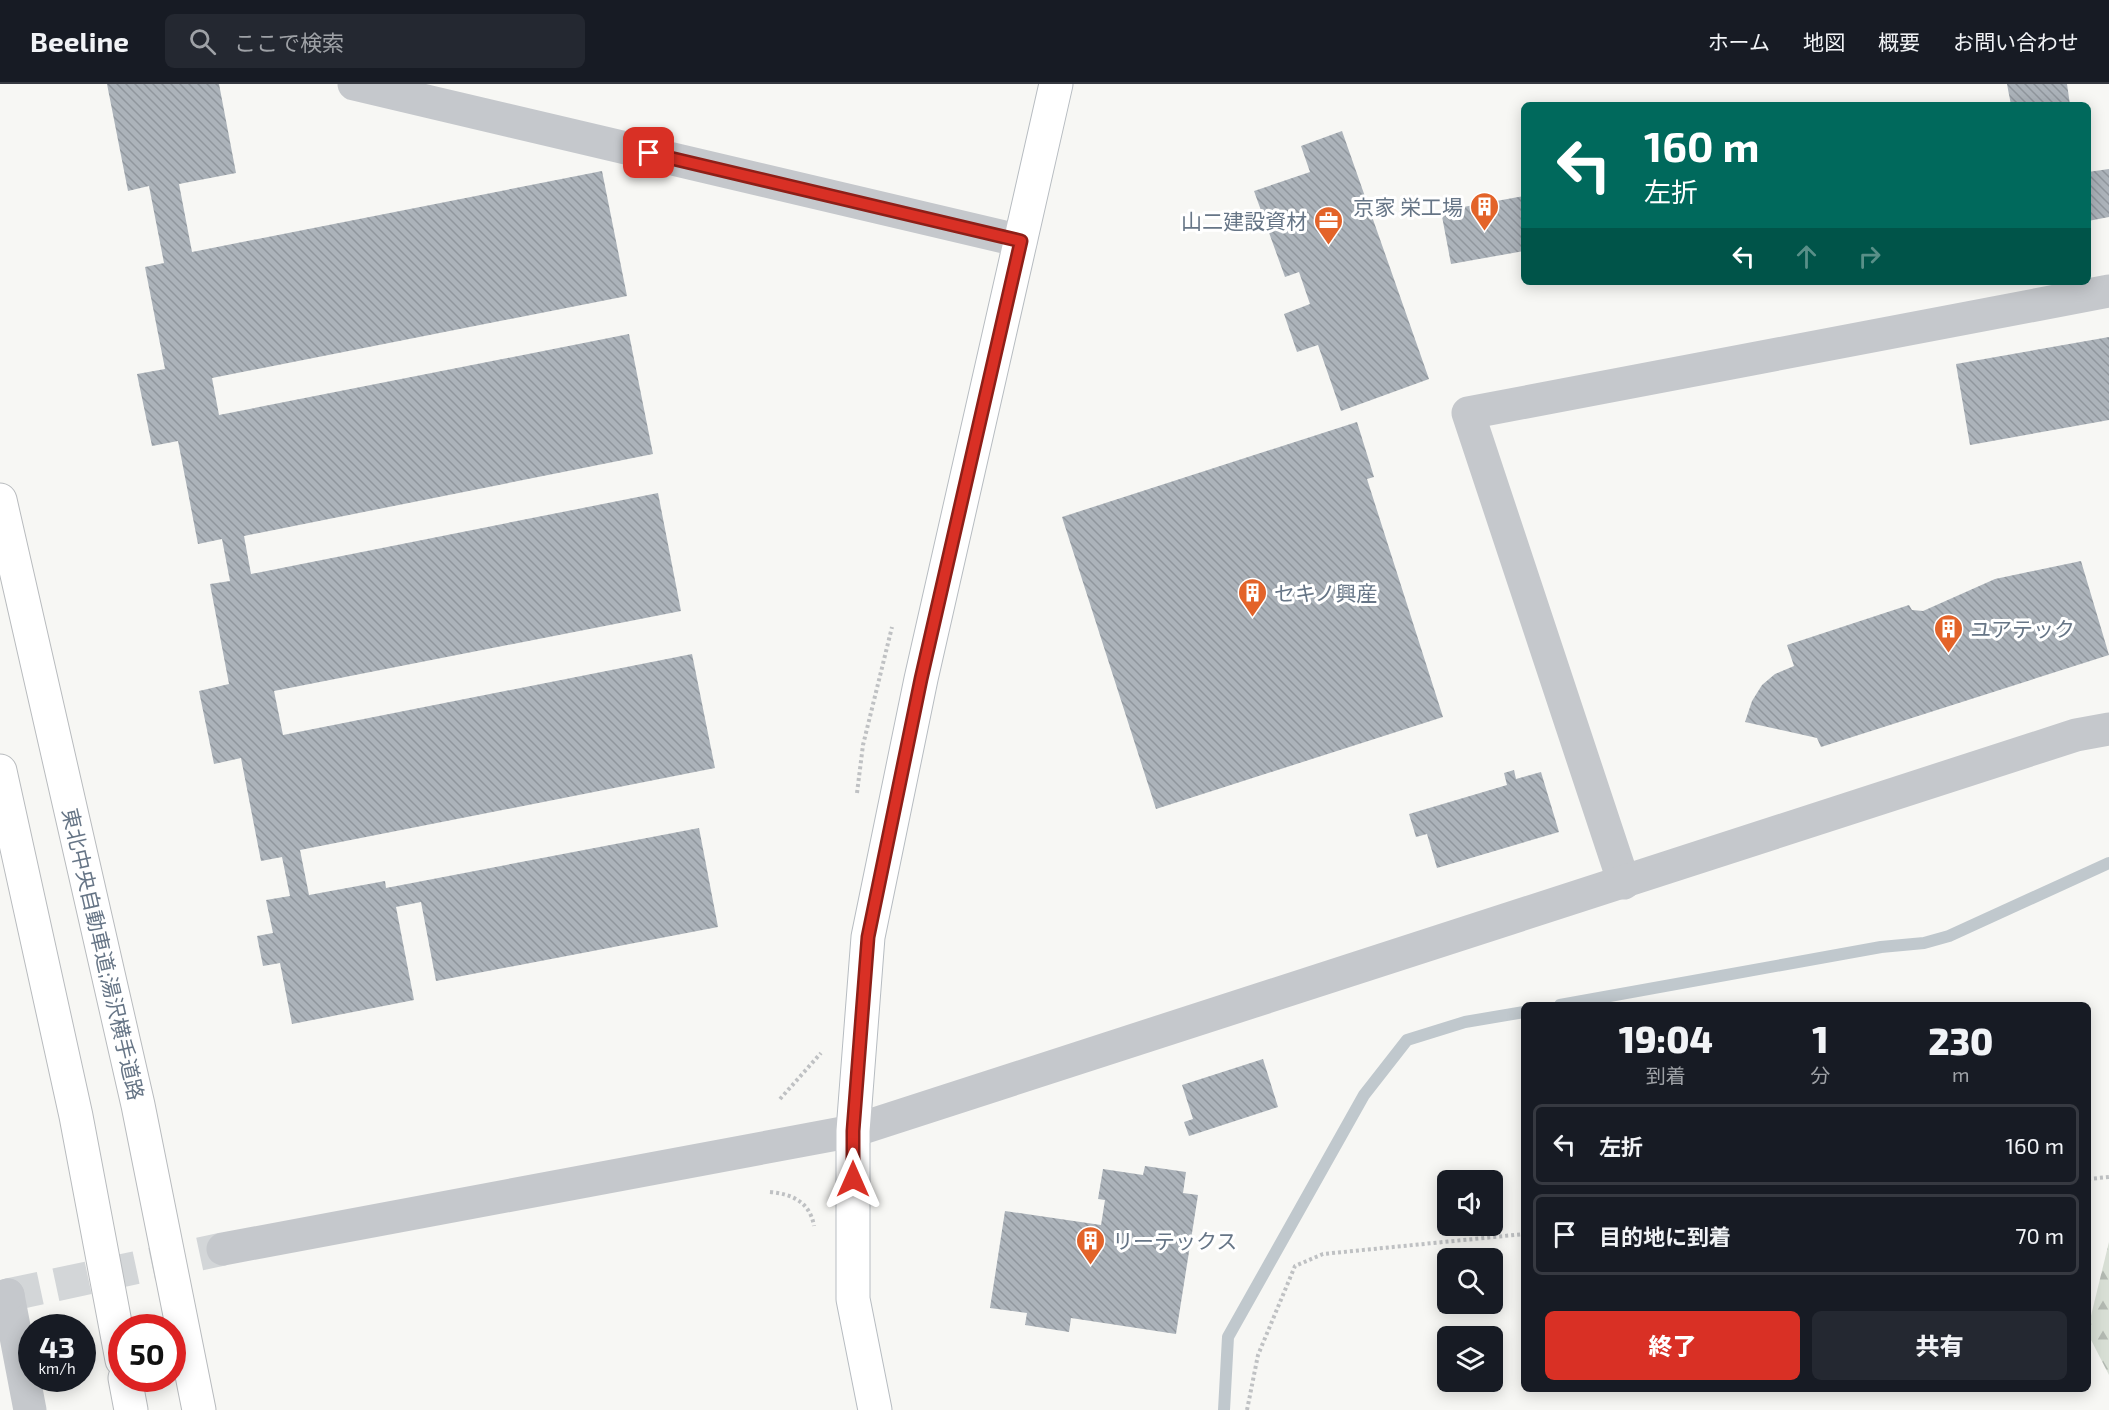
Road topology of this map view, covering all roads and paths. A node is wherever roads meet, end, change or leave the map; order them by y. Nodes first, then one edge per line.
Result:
1 (354, 84) edge
2 (1056, 84) edge
3 (1021, 241) junction
4 (2109, 291) edge
5 (0, 500) edge
6 (2109, 729) edge
7 (0, 771) edge
8 (1624, 883) junction
9 (853, 1131) junction
10 (2109, 1177) edge
11 (2091, 1179) edge
12 (1521, 1234) edge
13 (223, 1249) tunnel mouth
14 (4, 1296) edge
15 (113, 1314) edge
16 (128, 1392) edge
17 (30, 1410) edge
18 (131, 1410) edge
19 (199, 1410) edge
20 (874, 1410) edge
21 (1247, 1410) edge

1 - 3 street
2 - 3 main road
3 - 9 main road
4 - 8 street
5 - 19 main road, 東北中央自動車道;湯沢横手道路
6 - 8 street
7 - 15 main road
8 - 9 street
9 - 13 street
9 - 20 main road
10 - 11 path
12 - 21 path
14 - 17 street
16 - 18 main road

